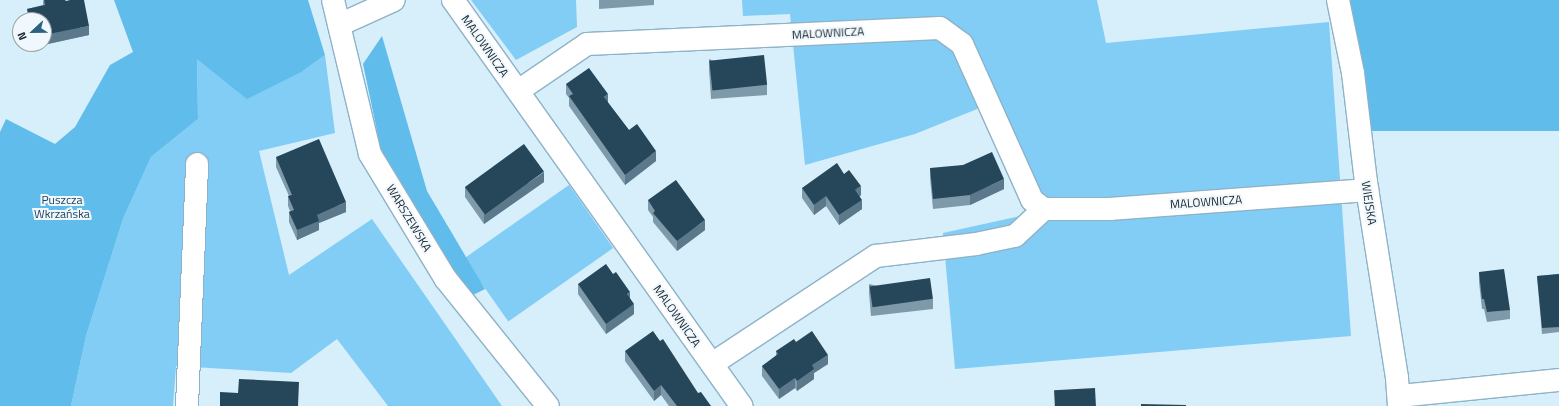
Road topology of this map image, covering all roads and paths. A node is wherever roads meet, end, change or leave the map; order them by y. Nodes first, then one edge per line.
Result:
1 (333, 0) edge
2 (394, 0) edge
3 (453, 0) edge
4 (1338, 0) edge
5 (339, 25) junction
6 (518, 91) junction
7 (196, 164) dead end
8 (1367, 190) junction
9 (1044, 209) junction
10 (712, 364) junction
11 (1559, 380) edge
12 (1399, 401) edge
13 (187, 406) edge
14 (548, 406) edge
15 (741, 406) edge

1 - 5 street, WARSZEWSKA
2 - 5 street
3 - 6 street, MALOWNICZA
4 - 8 street, WIEJSKA
5 - 14 street, WARSZEWSKA
6 - 9 street, MALOWNICZA
6 - 10 street, MALOWNICZA
7 - 13 street
8 - 9 street, MALOWNICZA
8 - 12 street, WIEJSKA
9 - 10 street
10 - 15 street, MALOWNICZA
11 - 12 street

